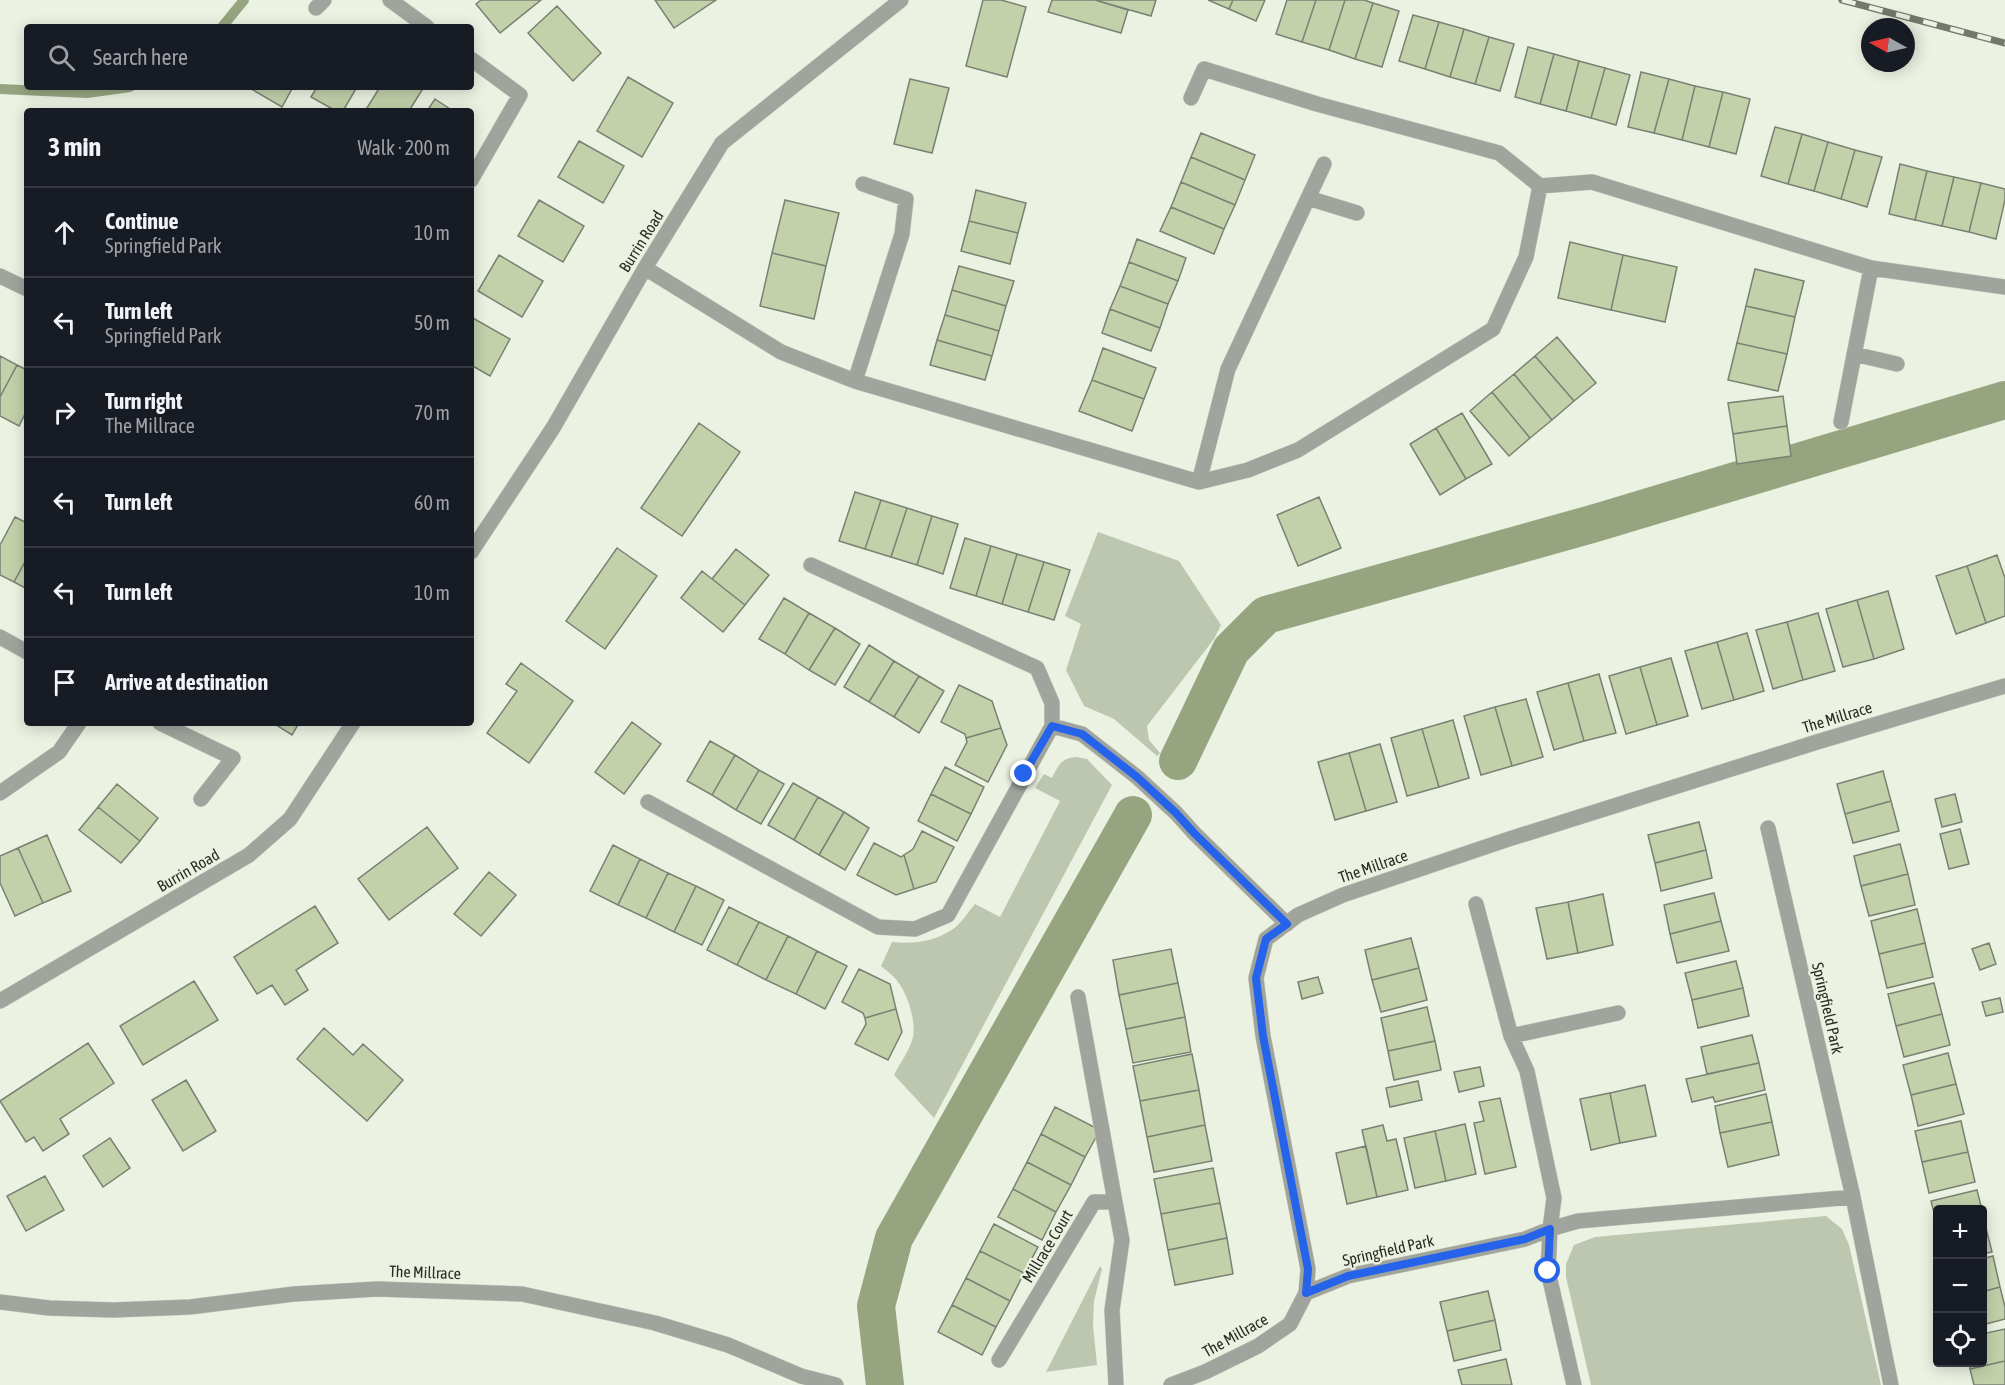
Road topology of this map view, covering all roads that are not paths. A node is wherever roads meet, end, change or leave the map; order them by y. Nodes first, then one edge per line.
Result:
1 (390, 0) edge
2 (901, 0) edge
3 (423, 24) edge
4 (474, 61) edge
5 (1191, 98) dead end
6 (1324, 164) dead end
7 (474, 175) edge
8 (863, 184) dead end
9 (1540, 186) junction
10 (1308, 198) junction
11 (1357, 213) dead end
12 (645, 268) junction
13 (1871, 268) junction
14 (0, 276) edge
15 (2005, 287) edge
16 (24, 288) edge
17 (1854, 354) junction
18 (1897, 364) dead end
19 (855, 381) junction
20 (1841, 422) dead end
21 (1199, 482) junction
22 (474, 543) edge
23 (811, 565) dead end
24 (0, 637) edge
25 (24, 650) edge
26 (2005, 686) edge
27 (77, 726) edge
28 (166, 726) edge
29 (351, 726) edge
30 (1052, 726) junction
31 (0, 793) edge
32 (201, 799) dead end
33 (648, 802) dead end
34 (1767, 828) dead end
35 (1476, 904) dead end
36 (1287, 924) junction
37 (1078, 997) dead end
38 (0, 1001) edge
39 (1618, 1013) dead end
40 (1511, 1036) junction
41 (1853, 1197) junction
42 (1115, 1202) junction
43 (1550, 1229) junction
44 (1306, 1293) junction
45 (0, 1302) edge
46 (999, 1360) dead end
47 (836, 1385) edge
48 (1116, 1385) edge
49 (1171, 1385) edge
50 (1574, 1385) edge
51 (1891, 1385) edge

1 - 3 street
2 - 12 street, Burrin Road
4 - 7 street
5 - 9 street
6 - 10 street
8 - 19 street
9 - 13 street
9 - 21 street
10 - 11 street
10 - 21 street
12 - 19 street
12 - 22 street, Burrin Road
13 - 15 street
13 - 17 street
14 - 16 street
17 - 18 street
17 - 20 street
19 - 21 street
23 - 30 street
24 - 25 street
26 - 36 street, The Millrace
27 - 31 street
28 - 32 street
29 - 38 street, Burrin Road
30 - 33 street
30 - 36 street
34 - 41 street, Springfield Park
35 - 40 street
36 - 44 street, The Millrace
37 - 42 street
39 - 40 street
40 - 43 street
41 - 43 street, Springfield Park
41 - 51 street, Springfield Park
42 - 46 street, Millrace Court
42 - 48 street
43 - 44 street, Springfield Park
43 - 50 street
44 - 49 street, The Millrace
45 - 47 street, The Millrace

